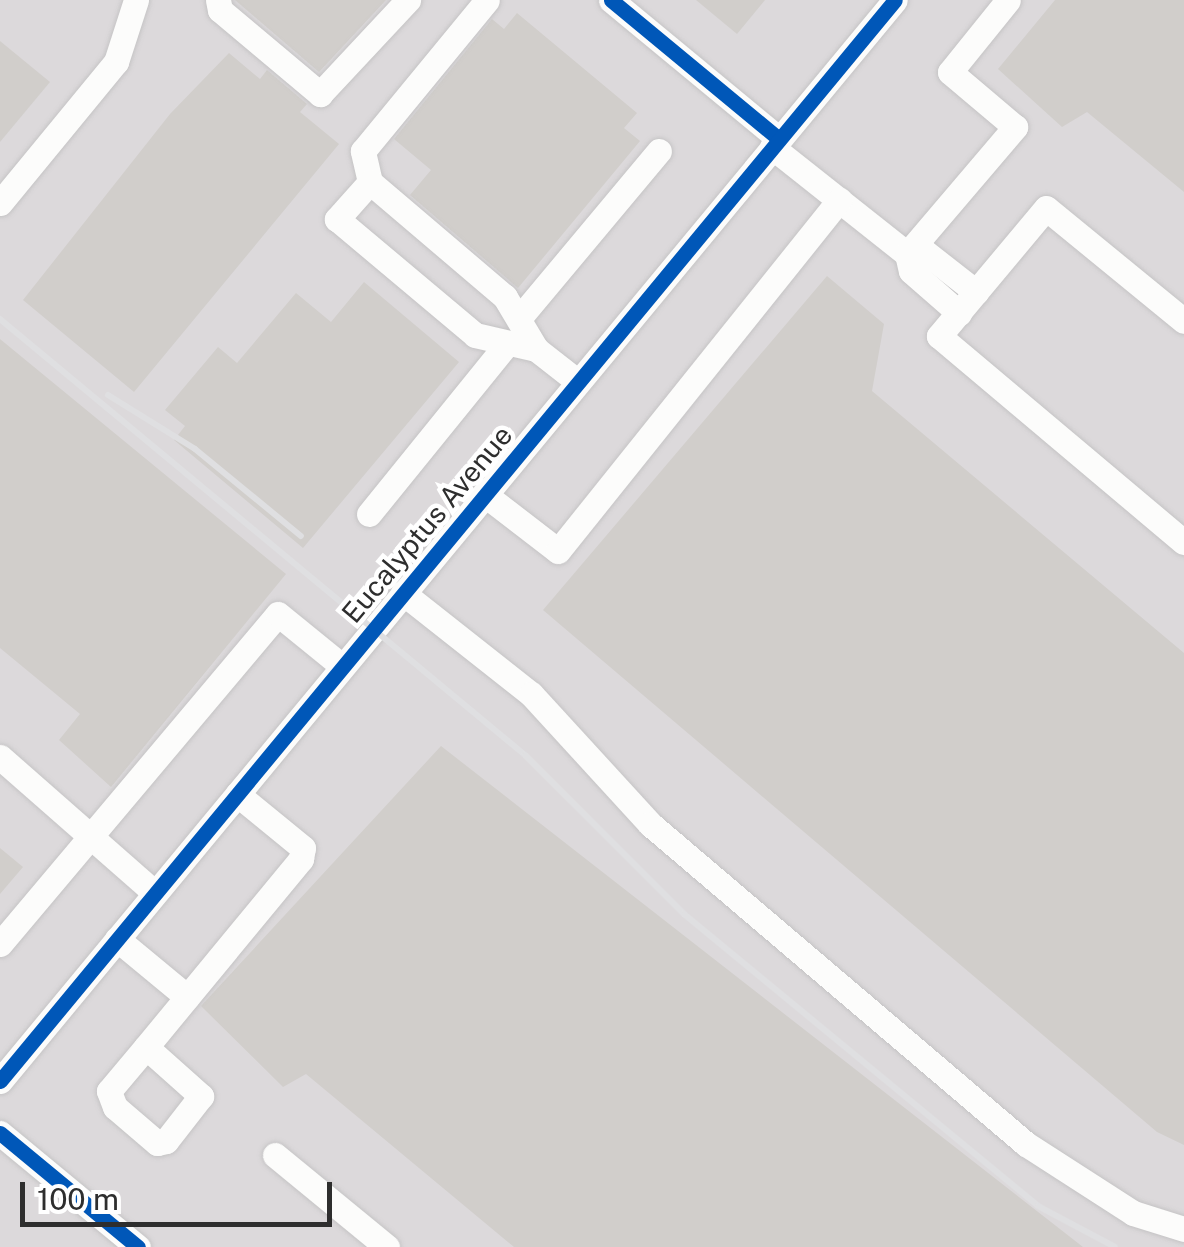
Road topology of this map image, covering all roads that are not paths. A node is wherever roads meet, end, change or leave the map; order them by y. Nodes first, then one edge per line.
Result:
1 (136, 0) edge
2 (218, 0) edge
3 (408, 0) edge
4 (487, 0) edge
5 (611, 0) edge
6 (895, 0) edge
7 (1008, 0) edge
8 (776, 143) junction
9 (659, 151) dead end
10 (370, 182) junction
11 (839, 200) junction
12 (0, 203) edge
13 (907, 254) junction
14 (976, 292) junction
15 (959, 313) junction
16 (521, 316) junction
17 (1184, 322) edge
18 (506, 346) junction
19 (536, 349) junction
20 (578, 380) junction
21 (484, 494) junction
22 (369, 514) dead end
23 (1184, 542) edge
24 (403, 593) junction
25 (342, 666) junction
26 (0, 757) edge
27 (237, 794) junction
28 (90, 836) junction
29 (155, 894) junction
30 (117, 939) junction
31 (0, 944) edge
32 (187, 997) junction
33 (146, 1047) dead end
34 (0, 1081) edge
35 (0, 1132) edge
36 (275, 1155) dead end
37 (1184, 1230) edge
38 (138, 1247) edge
39 (387, 1247) edge

1 - 12 street
2 - 3 street
4 - 10 street
5 - 8 street
6 - 8 street, Eucalyptus Avenue
7 - 13 street
8 - 11 street
8 - 20 street, Eucalyptus Avenue
9 - 16 street
10 - 16 street
10 - 18 street
11 - 13 street
11 - 21 street
13 - 14 street
13 - 15 street
14 - 15 street
14 - 17 street
15 - 23 street
16 - 19 street
18 - 19 street
18 - 22 street
19 - 20 street
20 - 21 street, Eucalyptus Avenue
21 - 24 street, Eucalyptus Avenue
24 - 25 street, Eucalyptus Avenue
24 - 37 street
25 - 27 street, Eucalyptus Avenue
25 - 28 street
26 - 28 street
27 - 29 street, Eucalyptus Avenue
27 - 32 street
28 - 29 street
28 - 31 street
29 - 30 street, Eucalyptus Avenue
30 - 32 street
30 - 34 street, Eucalyptus Avenue
32 - 33 street
35 - 38 street
36 - 39 street

